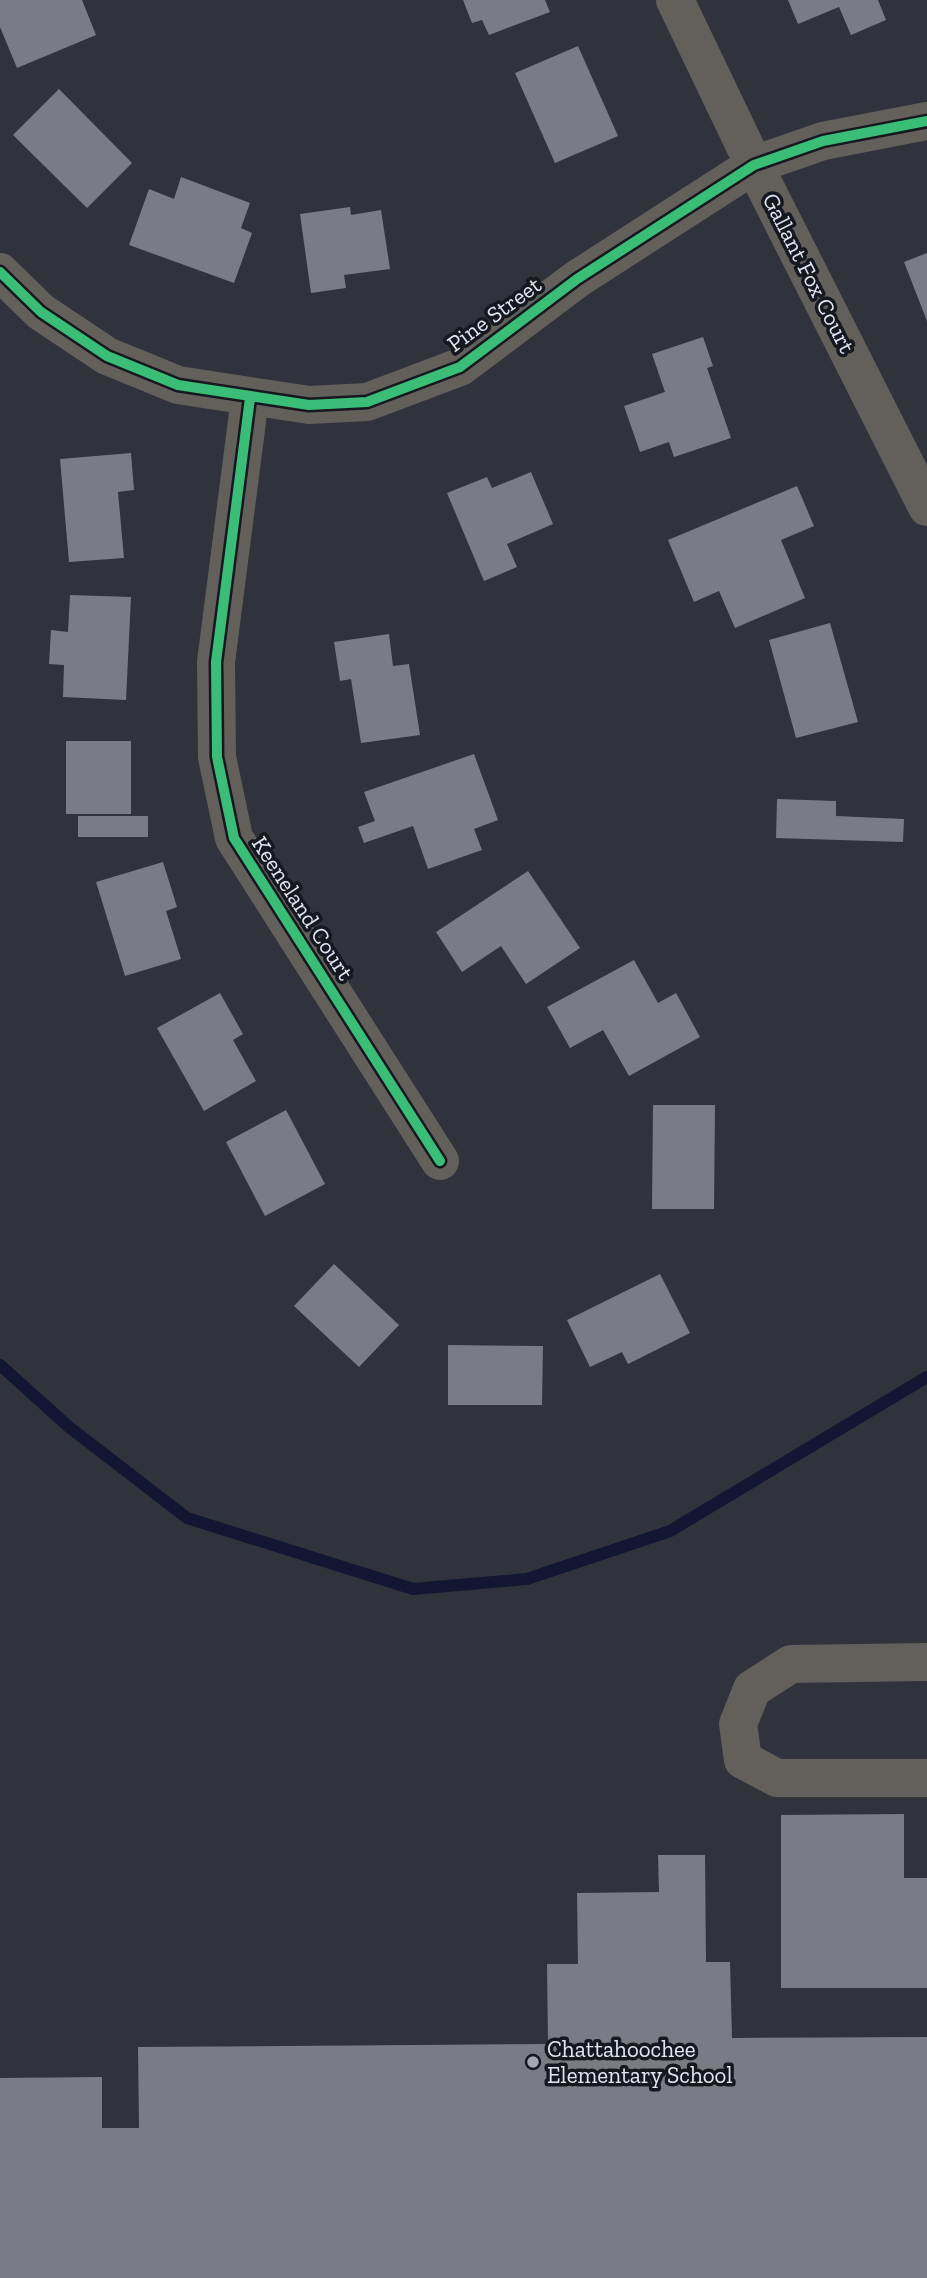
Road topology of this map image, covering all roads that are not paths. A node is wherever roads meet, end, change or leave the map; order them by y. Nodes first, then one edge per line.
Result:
1 (675, 0) edge
2 (927, 121) edge
3 (754, 165) junction
4 (0, 272) edge
5 (250, 398) junction
6 (927, 507) edge
7 (440, 1161) dead end
8 (927, 1662) edge
9 (927, 1778) edge

1 - 3 street, Gallant Fox Court
2 - 3 street, Pine Street
3 - 5 street, Pine Street
3 - 6 street, Gallant Fox Court
4 - 5 street, Pine Street
5 - 7 street, Keeneland Court
8 - 9 street

